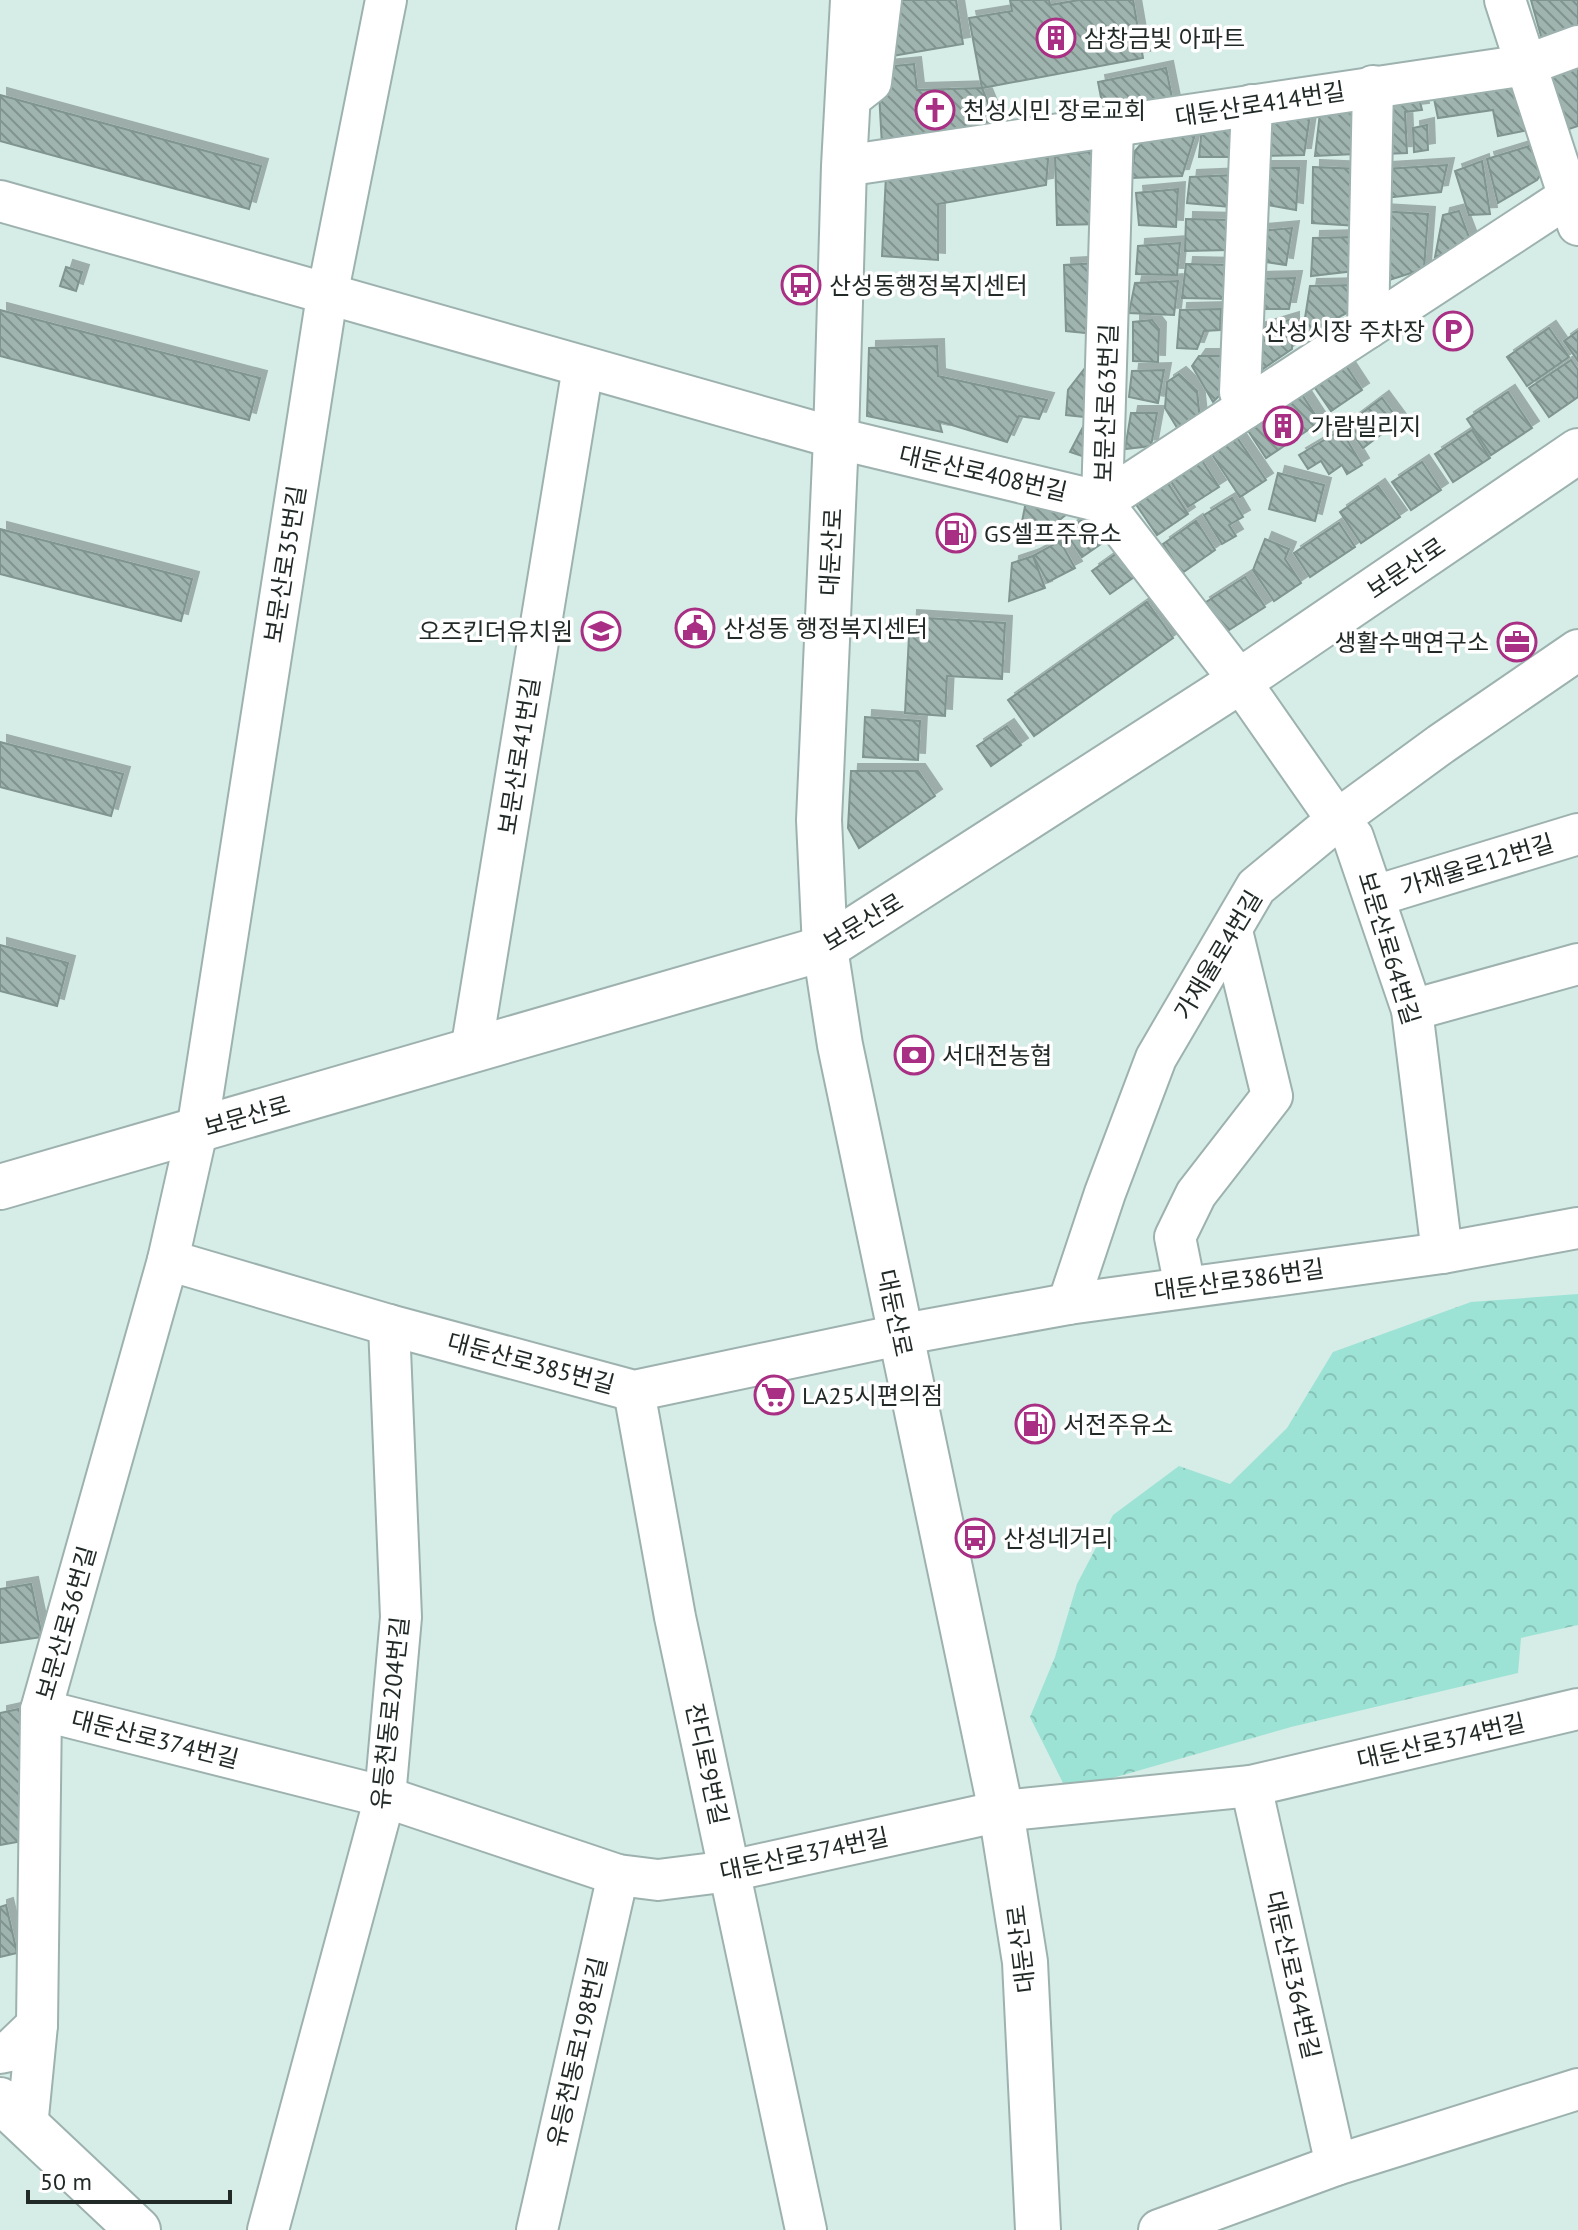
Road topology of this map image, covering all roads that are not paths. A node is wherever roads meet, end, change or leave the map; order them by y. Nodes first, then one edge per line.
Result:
1 (386, 0) edge
2 (853, 0) edge
3 (881, 0) edge
4 (1505, 0) edge
5 (1578, 46) edge
6 (1511, 66) junction
7 (1373, 86) junction
8 (848, 100) junction
9 (1252, 105) junction
10 (1113, 126) junction
11 (844, 166) junction
12 (0, 201) edge
13 (1573, 211) edge
14 (327, 296) junction
15 (1368, 328) junction
16 (583, 367) junction
17 (1246, 408) junction
18 (836, 438) junction
19 (1578, 451) edge
20 (1102, 502) junction
21 (1578, 650) edge
22 (1240, 681) junction
23 (1337, 820) junction
24 (1578, 834) edge
25 (1375, 896) junction
26 (1232, 931) junction
27 (825, 948) junction
28 (1578, 964) edge
29 (1412, 1010) junction
30 (471, 1051) junction
31 (197, 1131) junction
32 (0, 1187) edge
33 (1578, 1228) edge
34 (1442, 1253) junction
35 (168, 1260) junction
36 (1185, 1287) junction
37 (1068, 1304) junction
38 (389, 1325) junction
39 (899, 1335) junction
40 (634, 1391) junction
41 (1578, 1709) edge
42 (41, 1710) junction
43 (1251, 1786) junction
44 (385, 1797) junction
45 (1001, 1811) junction
46 (730, 1871) junction
47 (618, 1875) junction
48 (37, 2025) junction
49 (0, 2053) edge
50 (1578, 2089) edge
51 (14, 2114) edge
52 (1336, 2165) junction
53 (138, 2230) edge
54 (268, 2230) edge
55 (537, 2230) edge
56 (806, 2230) edge
57 (1038, 2230) edge
58 (1159, 2230) edge

1 - 14 street, 보문산로35번길
2 - 8 main road, 대둔산로
3 - 8 street
4 - 6 street
5 - 6 street, 대둔산로414번길
6 - 7 street, 대둔산로414번길
6 - 13 street
7 - 9 street, 대둔산로414번길
7 - 15 street
8 - 11 main road, 대둔산로
9 - 10 street, 대둔산로414번길
9 - 17 street
10 - 11 street, 대둔산로414번길
10 - 20 street, 보문산로63번길
11 - 18 main road, 대둔산로
12 - 14 street
13 - 15 street
14 - 16 street
14 - 31 street, 보문산로35번길
15 - 17 street
16 - 18 street
16 - 30 street, 보문산로41번길
17 - 20 street
18 - 20 street, 대둔산로408번길
18 - 27 main road, 대둔산로
19 - 22 main road, 보문산로
20 - 22 street, 보문산로63번길
21 - 23 street, 가재울로4번길
22 - 23 street, 보문산로64번길
22 - 27 main road, 보문산로
23 - 25 street, 보문산로64번길
23 - 26 street, 가재울로4번길
24 - 25 street, 가재울로12번길
25 - 29 street, 보문산로64번길
26 - 36 street
26 - 37 street, 가재울로4번길
27 - 30 main road, 보문산로
27 - 39 main road, 대둔산로
28 - 29 street
29 - 34 street, 보문산로64번길
30 - 31 main road, 보문산로
31 - 32 main road, 보문산로
31 - 35 street, 보문산로36번길
33 - 34 street, 대둔산로386번길
34 - 36 street, 대둔산로386번길
35 - 38 street, 대둔산로385번길
35 - 42 street, 보문산로36번길
36 - 37 street, 대둔산로386번길
37 - 39 street, 대둔산로386번길
38 - 40 street, 대둔산로385번길
38 - 44 street, 유등천동로204번길
39 - 40 street, 대둔산로385번길
39 - 45 main road, 대둔산로
40 - 46 street, 잔디로9번길
41 - 43 street, 대둔산로374번길
42 - 44 street, 대둔산로374번길
42 - 48 street, 보문산로36번길
43 - 45 street, 대둔산로374번길
43 - 52 street, 대둔산로364번길
44 - 47 street, 대둔산로374번길
44 - 54 street, 유등천동로204번길
45 - 46 street, 대둔산로374번길
45 - 57 main road, 대둔산로
46 - 47 street, 대둔산로374번길
46 - 56 street, 잔디로9번길
47 - 55 street, 유등천동로198번길
48 - 49 street
48 - 51 street, 보문산로36번길
50 - 52 street
51 - 53 main road
52 - 58 street

